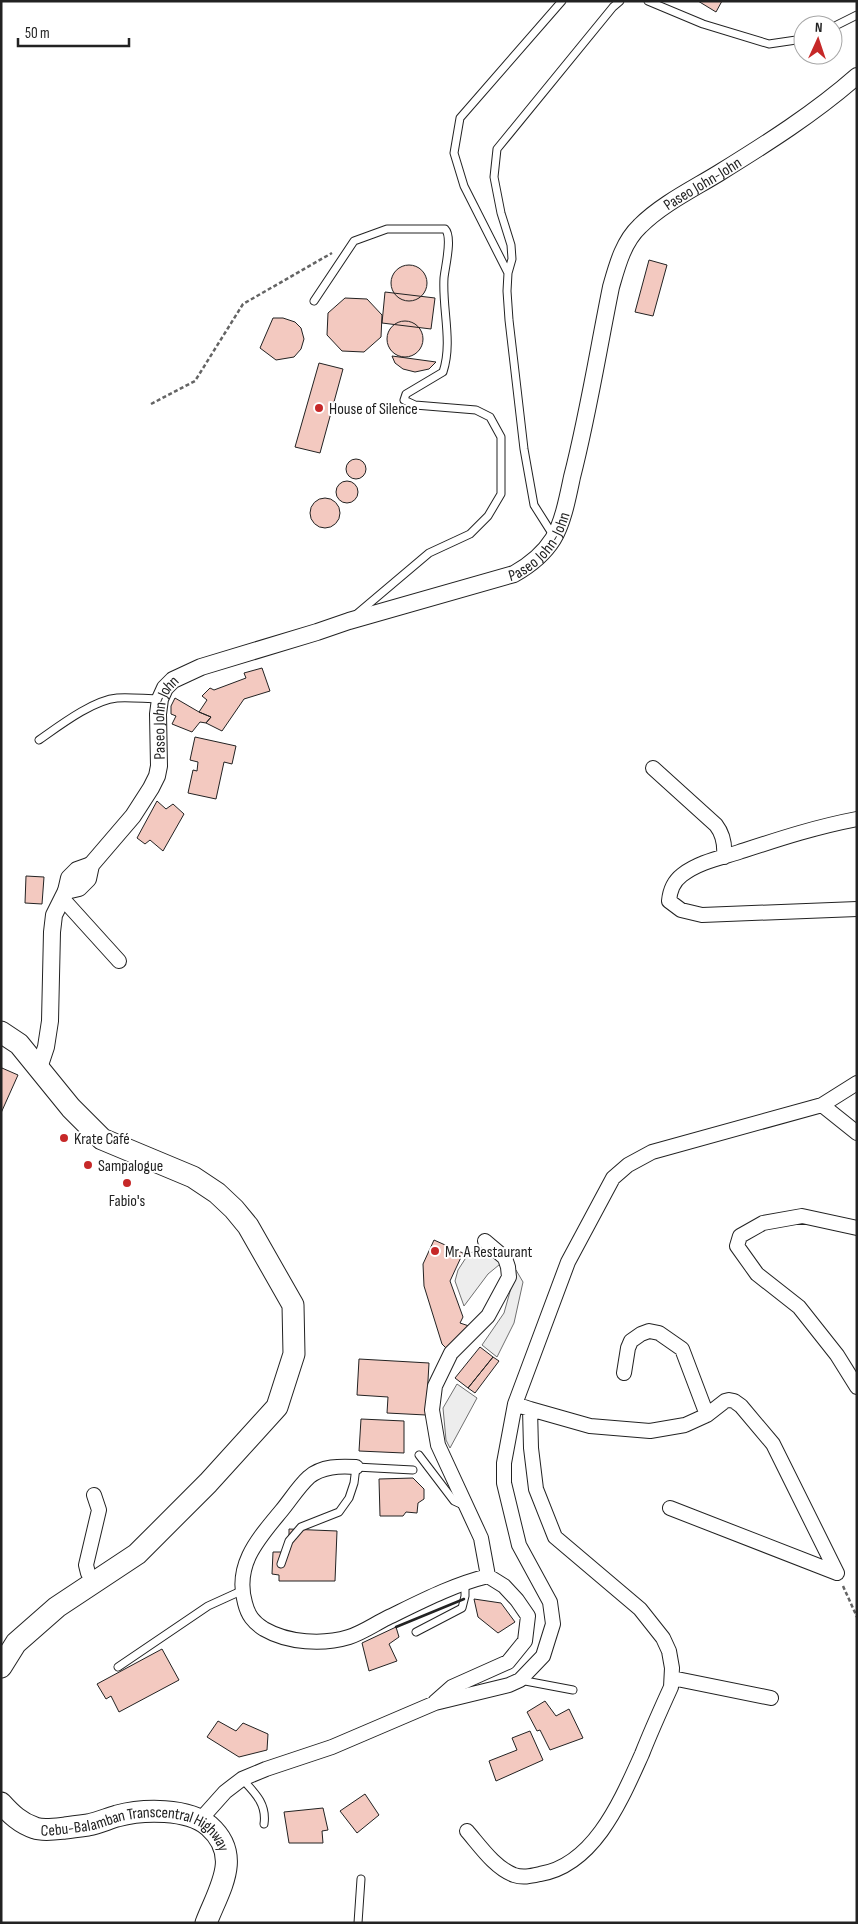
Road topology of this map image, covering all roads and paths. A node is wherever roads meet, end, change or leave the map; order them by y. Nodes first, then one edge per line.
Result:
1 (562, 1) edge
2 (620, 1) edge
3 (648, 1) edge
4 (857, 15) edge
5 (843, 22) edge
6 (793, 40) edge
7 (857, 76) edge
8 (354, 241) junction
9 (508, 273) junction
10 (314, 301) dead end
11 (151, 404) dead end
12 (554, 537) junction
13 (349, 621) junction
14 (160, 699) junction
15 (39, 740) dead end
16 (653, 768) dead end
17 (857, 819) edge
18 (724, 857) junction
19 (64, 894) junction
20 (857, 909) edge
21 (118, 961) dead end
22 (1, 1032) edge
23 (39, 1068) junction
24 (857, 1083) edge
25 (822, 1105) junction
26 (857, 1132) edge
27 (857, 1228) edge
28 (485, 1241) dead end
29 (624, 1373) dead end
30 (857, 1387) edge
31 (515, 1404) junction
32 (530, 1409) junction
33 (707, 1415) junction
34 (419, 1454) dead end
35 (356, 1468) junction
36 (413, 1470) dead end
37 (94, 1495) dead end
38 (467, 1507) junction
39 (670, 1508) dead end
40 (281, 1564) dead end
41 (837, 1573) junction
42 (488, 1576) junction
43 (96, 1582) junction
44 (465, 1582) junction
45 (241, 1591) junction
46 (857, 1617) edge
47 (416, 1632) dead end
48 (1, 1667) edge
49 (118, 1667) dead end
50 (672, 1678) junction
51 (520, 1680) junction
52 (573, 1690) dead end
53 (771, 1698) dead end
54 (435, 1703) junction
55 (242, 1779) junction
56 (1, 1803) edge
57 (200, 1820) junction
58 (264, 1824) dead end
59 (467, 1831) dead end
60 (361, 1879) dead end
61 (206, 1923) edge
62 (358, 1923) edge

1 - 9 lane
2 - 9 lane
3 - 6 lane
4 - 5 lane
7 - 12 street, Paseo John-John
8 - 10 lane
8 - 11 path
8 - 13 lane
9 - 12 lane
12 - 13 street, Paseo John-John
13 - 14 street, Paseo John-John
14 - 15 lane
14 - 19 street, Paseo John-John
16 - 18 street
17 - 18 street
18 - 20 street
19 - 21 street
19 - 23 street
22 - 23 main road
23 - 43 main road
24 - 25 street
25 - 26 street
25 - 31 street
27 - 30 street
28 - 38 street
29 - 33 street
31 - 32 street
31 - 51 street
32 - 33 street
32 - 50 street
33 - 41 street
34 - 38 lane
35 - 36 lane
35 - 40 lane
35 - 45 street
37 - 43 street
38 - 42 street
39 - 41 street
41 - 46 path
42 - 44 street
42 - 54 street
43 - 48 main road
44 - 45 street
44 - 47 lane
45 - 49 lane
50 - 53 street
50 - 59 street
51 - 52 lane
51 - 54 street
54 - 55 street
55 - 57 street
55 - 58 lane
56 - 57 main road, Cebu-Balamban Transcentral Highway
57 - 61 main road, Cebu-Balamban Transcentral Highway
60 - 62 lane

